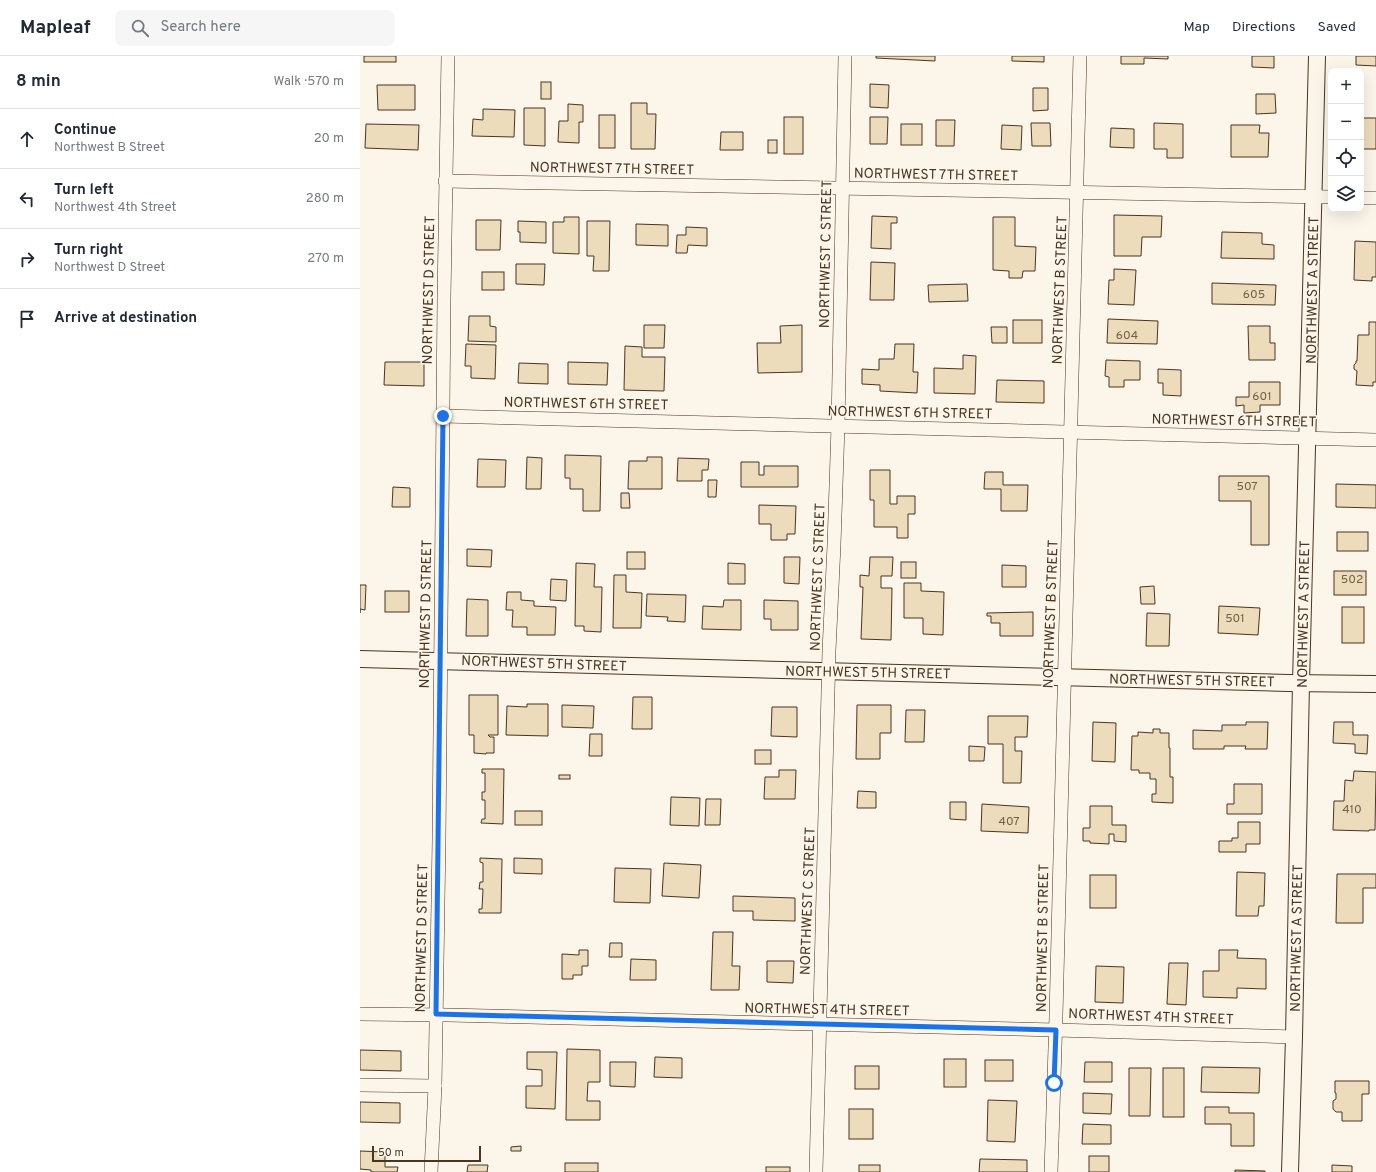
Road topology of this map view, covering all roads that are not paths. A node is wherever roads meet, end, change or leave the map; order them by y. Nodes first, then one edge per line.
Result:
1 (448, 56) edge
2 (845, 56) edge
3 (1080, 56) edge
4 (1317, 56) edge
5 (445, 181) junction
6 (842, 188) junction
7 (1077, 193) junction
8 (1314, 197) junction
9 (1328, 197) edge
10 (1364, 198) edge
11 (1376, 198) edge
12 (443, 416) junction
13 (838, 426) junction
14 (1071, 432) junction
15 (1308, 438) junction
16 (1376, 440) edge
17 (360, 659) edge
18 (441, 661) junction
19 (829, 671) junction
20 (1064, 677) junction
21 (1301, 683) junction
22 (1376, 684) edge
23 (360, 1014) edge
24 (436, 1014) junction
25 (820, 1025) junction
26 (1056, 1030) junction
27 (1294, 1037) junction
28 (360, 1085) edge
29 (435, 1086) junction
30 (431, 1172) edge
31 (816, 1172) edge
32 (1051, 1172) edge
33 (1290, 1172) edge

1 - 5 street, NORTHWEST D STREET
2 - 6 street, NORTHWEST C STREET
3 - 7 street, NORTHWEST B STREET
4 - 8 street, NORTHWEST A STREET
5 - 6 street, NORTHWEST 7TH STREET
5 - 12 street, NORTHWEST D STREET
6 - 7 street, NORTHWEST 7TH STREET
6 - 13 street, NORTHWEST C STREET
7 - 8 street, NORTHWEST 7TH STREET
7 - 14 street, NORTHWEST B STREET
8 - 9 street, NORTHWEST 7TH STREET
8 - 15 street, NORTHWEST A STREET
10 - 11 street
12 - 13 street, NORTHWEST 6TH STREET
12 - 18 street, NORTHWEST D STREET
13 - 14 street, NORTHWEST 6TH STREET
13 - 19 street, NORTHWEST C STREET
14 - 15 street, NORTHWEST 6TH STREET
14 - 20 street, NORTHWEST B STREET
15 - 16 street, NORTHWEST 6TH STREET
15 - 21 street, NORTHWEST A STREET
17 - 18 street, NORTHWEST 5TH STREET
18 - 19 street, NORTHWEST 5TH STREET
18 - 24 street, NORTHWEST D STREET
19 - 20 street, NORTHWEST 5TH STREET
19 - 25 street, NORTHWEST C STREET
20 - 21 street, NORTHWEST 5TH STREET
20 - 26 street, NORTHWEST B STREET
21 - 22 street, NORTHWEST 5TH STREET
21 - 27 street, NORTHWEST A STREET
23 - 24 street, NORTHWEST 4TH STREET
24 - 25 street, NORTHWEST 4TH STREET
24 - 29 street, NORTHWEST D STREET
25 - 26 street, NORTHWEST 4TH STREET
25 - 31 street, NORTHWEST C STREET
26 - 27 street, NORTHWEST 4TH STREET
26 - 32 street, NORTHWEST B STREET
27 - 33 street, NORTHWEST A STREET
28 - 29 street
29 - 30 street, NORTHWEST D STREET

